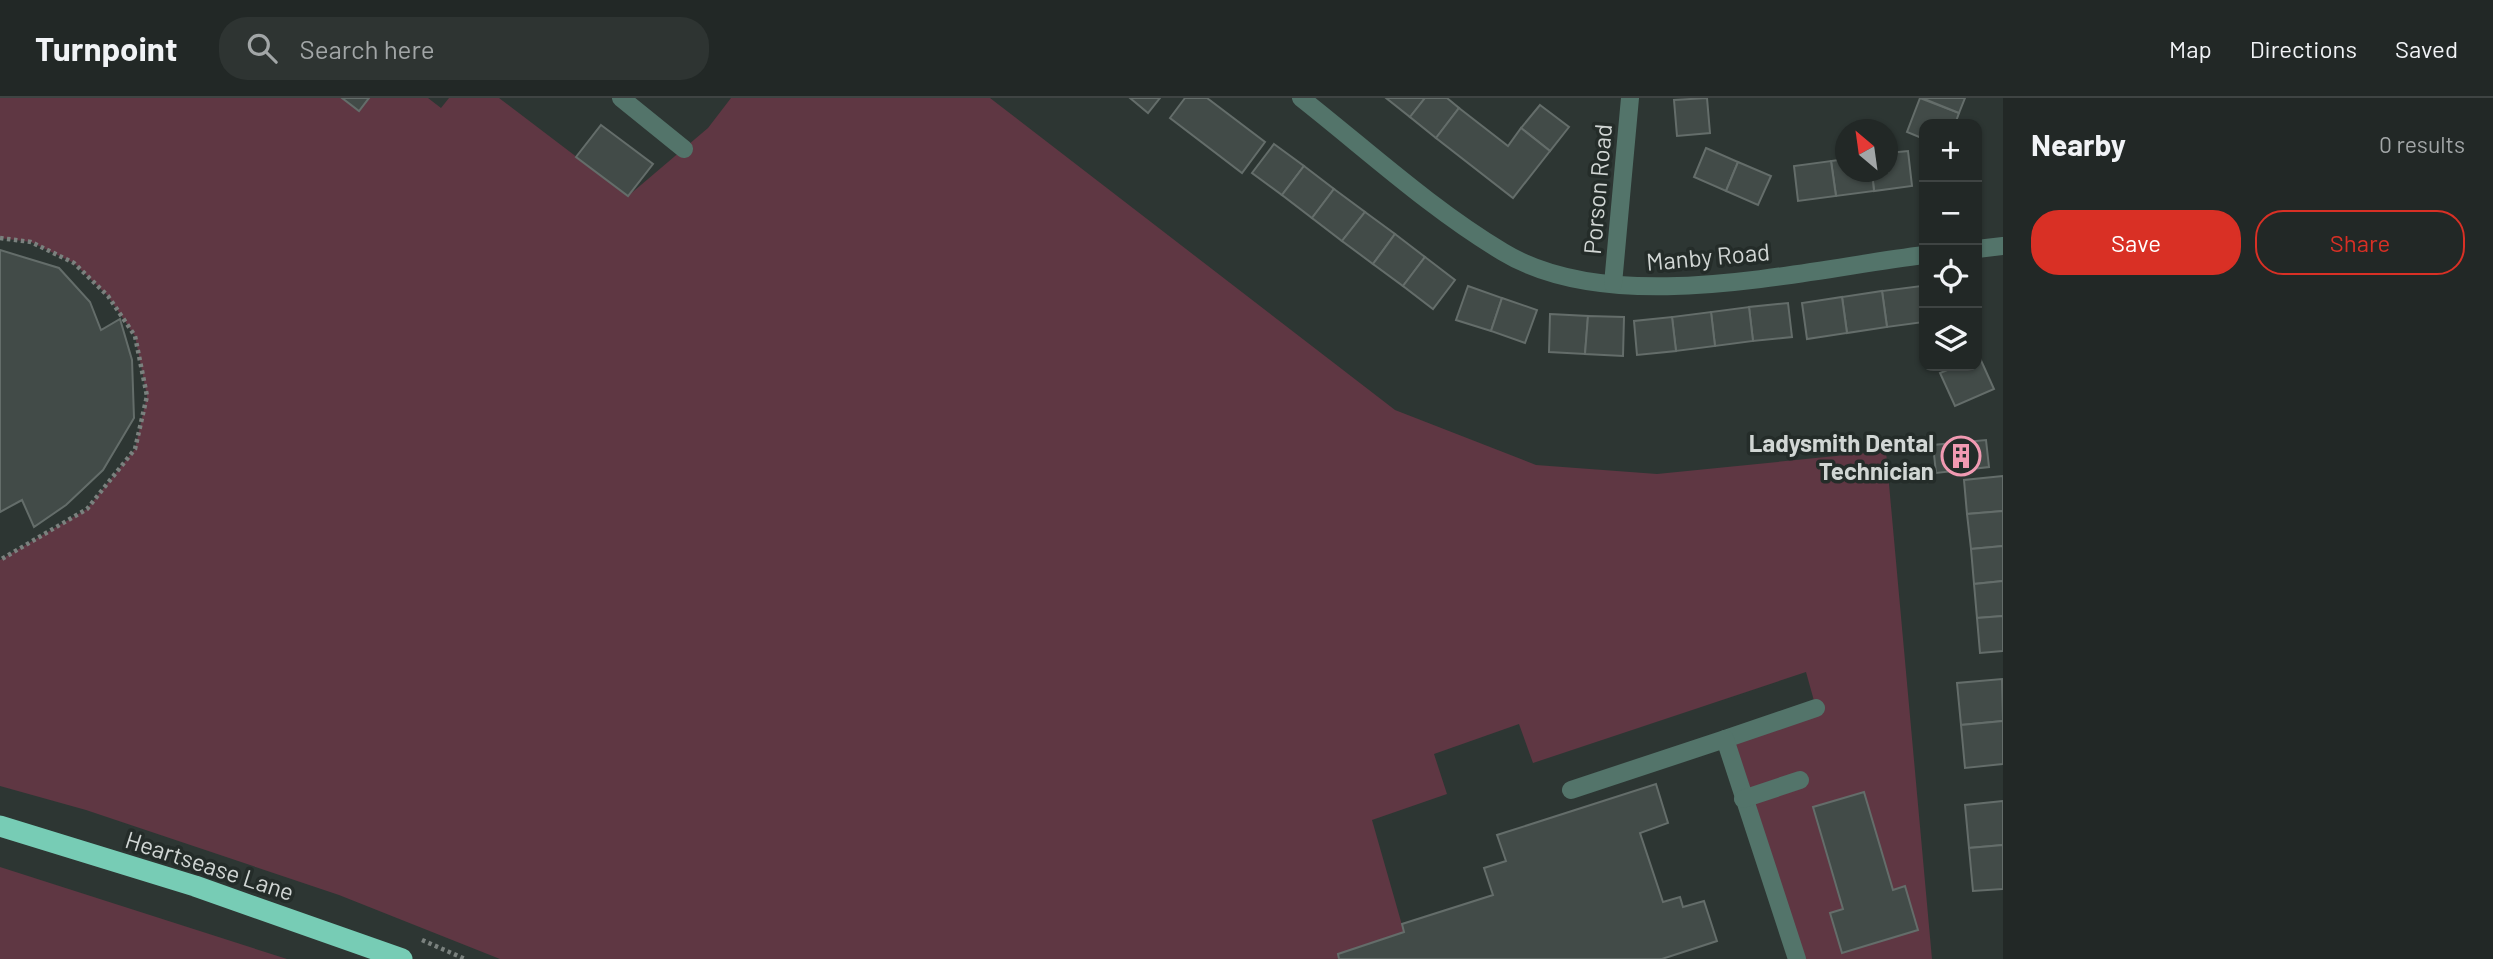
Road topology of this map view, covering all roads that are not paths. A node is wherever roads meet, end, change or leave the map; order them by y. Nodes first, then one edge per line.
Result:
1 (621, 98) edge
2 (1301, 98) edge
3 (1630, 98) edge
4 (684, 149) dead end
5 (2003, 246) edge
6 (1982, 248) edge
7 (1919, 256) edge
8 (1614, 284) junction
9 (1816, 708) dead end
10 (1725, 739) junction
11 (1800, 780) dead end
12 (1571, 790) dead end
13 (1743, 799) junction
14 (0, 826) edge
15 (402, 959) edge
16 (1797, 959) edge

1 - 4 street
2 - 8 street, Manby Road
3 - 8 street, Porson Road
5 - 6 street
7 - 8 street, Manby Road
9 - 10 street
10 - 12 street
10 - 13 street
11 - 13 street
13 - 16 street
14 - 15 highway, Heartsease Lane

